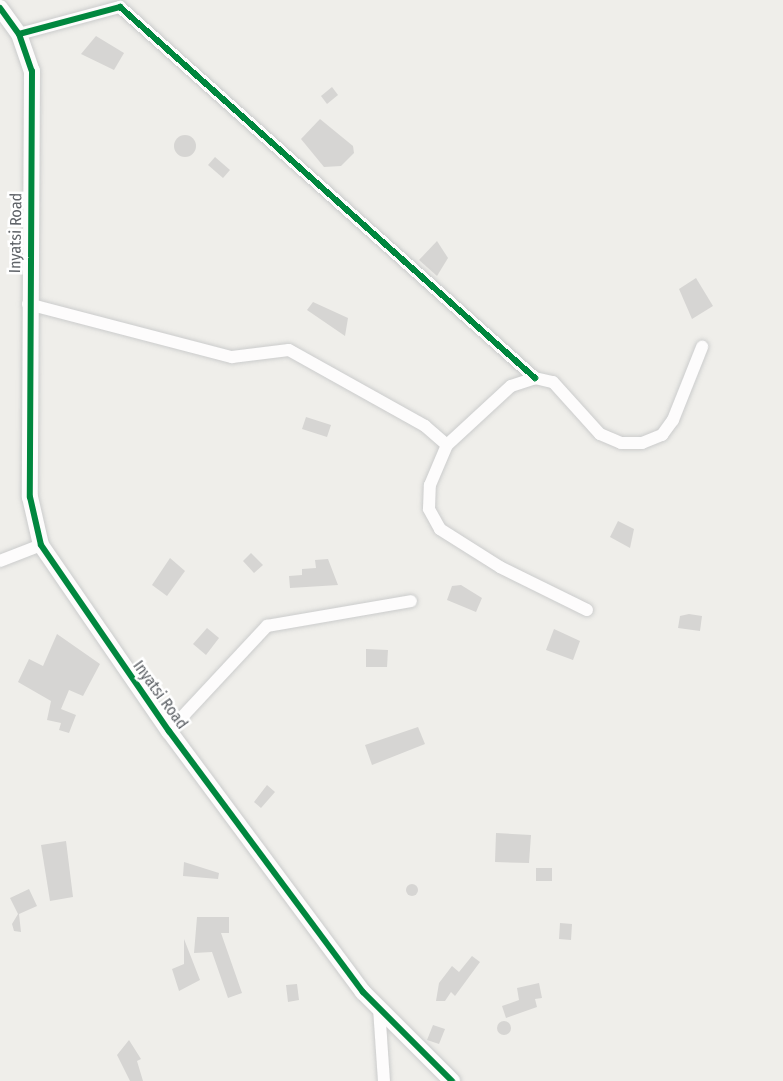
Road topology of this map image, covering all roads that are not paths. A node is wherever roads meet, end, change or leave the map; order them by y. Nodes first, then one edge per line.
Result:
1 (0, 8) edge
2 (19, 34) junction
3 (28, 304) junction
4 (702, 347) dead end
5 (535, 378) junction
6 (447, 446) junction
7 (41, 545) junction
8 (0, 561) edge
9 (411, 601) dead end
10 (587, 610) dead end
11 (169, 731) junction
12 (379, 1008) junction
13 (384, 1081) edge
14 (452, 1081) edge

1 - 2 street, Inyatsi Road
2 - 3 street, Inyatsi Road
2 - 5 street
3 - 6 street
3 - 7 street, Inyatsi Road
4 - 5 street
5 - 6 street
6 - 10 street
7 - 8 street
7 - 11 street, Inyatsi Road
9 - 11 street
11 - 12 street, Inyatsi Road
12 - 13 street
12 - 14 street, Inyatsi Road

